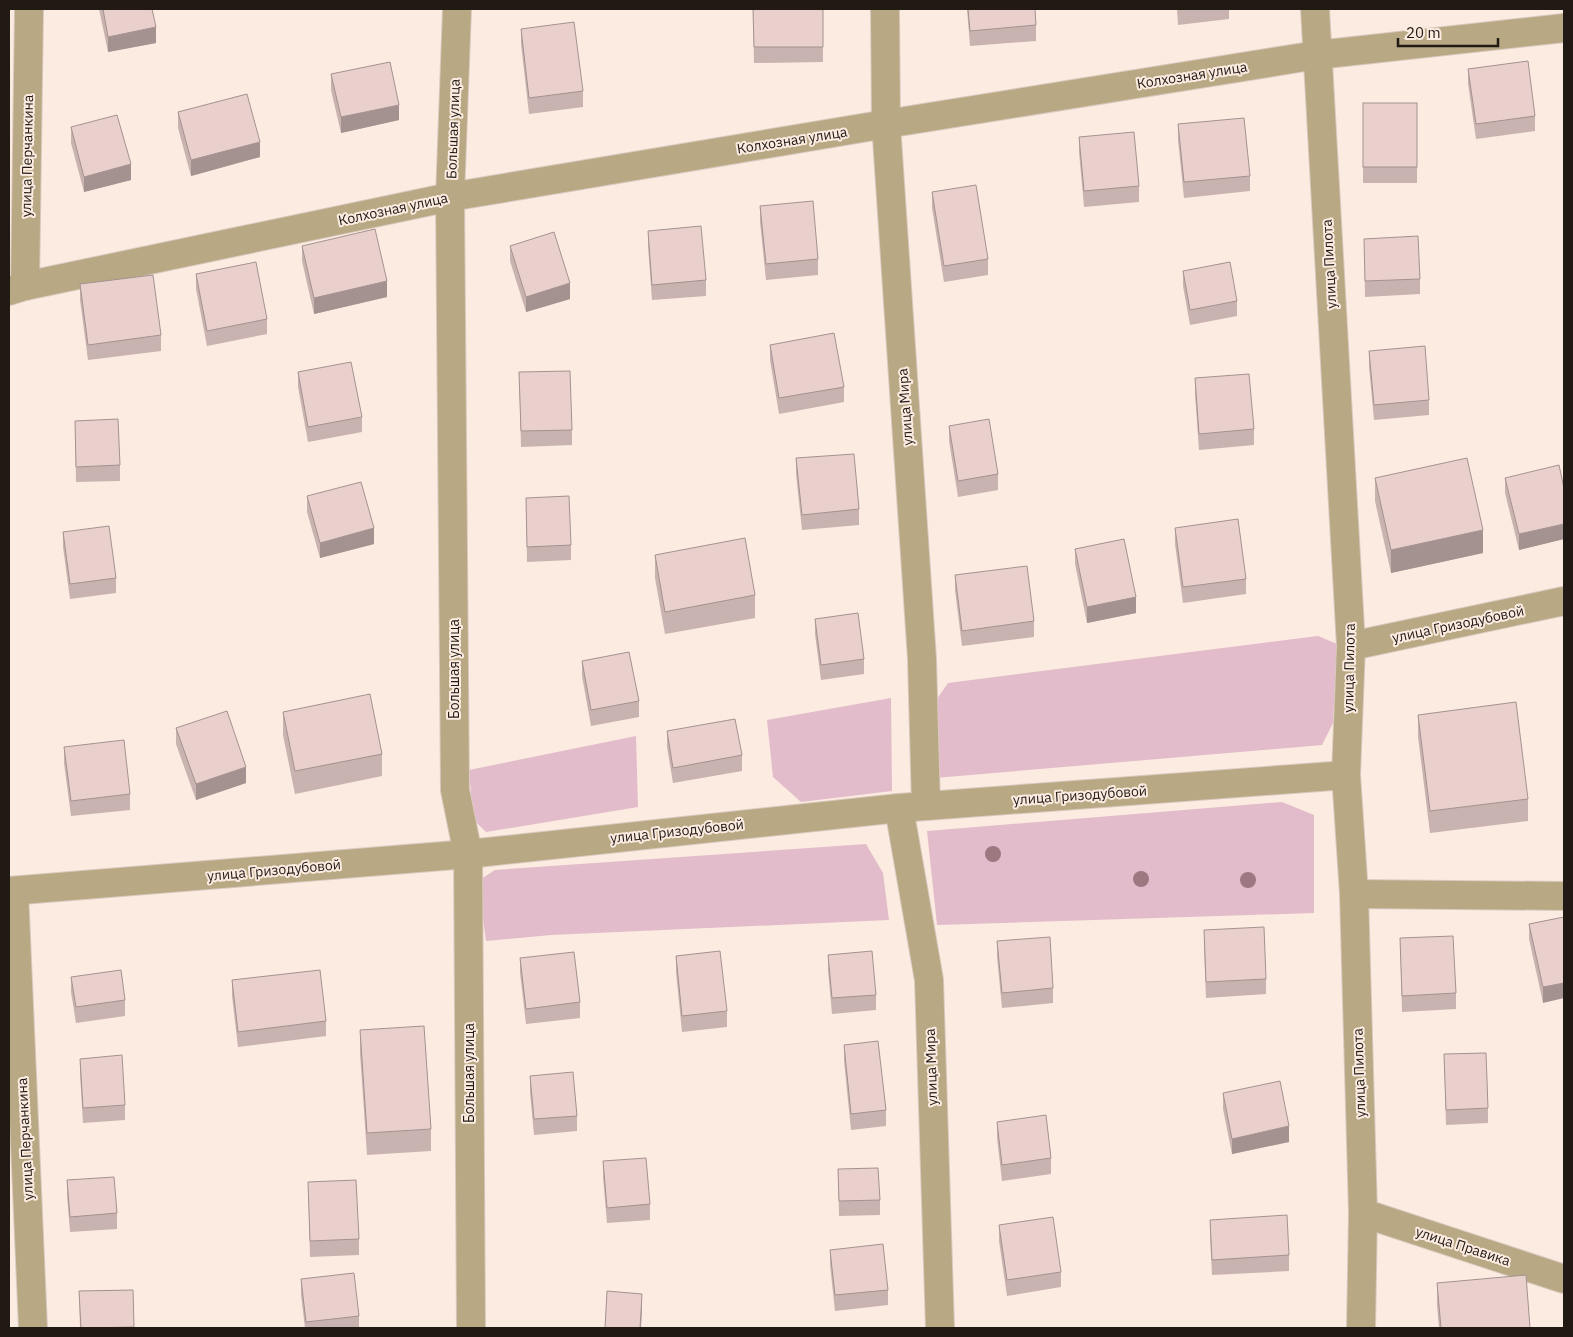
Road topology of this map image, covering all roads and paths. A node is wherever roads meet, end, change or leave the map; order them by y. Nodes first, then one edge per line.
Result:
1 (29, 9) edge
2 (456, 9) edge
3 (885, 9) edge
4 (1315, 9) edge
5 (1564, 28) edge
6 (1317, 55) junction
7 (886, 124) junction
8 (450, 197) junction
9 (17, 289) edge
10 (1564, 601) edge
11 (1351, 646) junction
12 (1346, 775) junction
13 (913, 807) junction
14 (468, 854) junction
15 (11, 891) edge
16 (1354, 894) junction
17 (1564, 896) edge
18 (1363, 1212) junction
19 (1564, 1279) edge
20 (33, 1328) edge
21 (471, 1328) edge
22 (940, 1328) edge
23 (1361, 1328) edge

1 - 9 street, улица Перчанкина
2 - 8 street, Большая улица
3 - 7 street, улица Мира
4 - 6 street, улица Пилота
5 - 6 street, Колхозная улица
6 - 7 street, Колхозная улица
6 - 11 street, улица Пилота
7 - 8 street, Колхозная улица
7 - 13 street, улица Мира
8 - 9 street, Колхозная улица
8 - 14 street, Большая улица
10 - 11 street, улица Гризодубовой
11 - 12 street, улица Пилота
12 - 13 street, улица Гризодубовой
12 - 16 street, улица Пилота
13 - 14 street, улица Гризодубовой
13 - 22 street, улица Мира
14 - 15 street, улица Гризодубовой
14 - 21 street, Большая улица
15 - 20 street, улица Перчанкина
16 - 17 street
16 - 18 street, улица Пилота
18 - 19 street, улица Правика
18 - 23 street, улица Пилота

